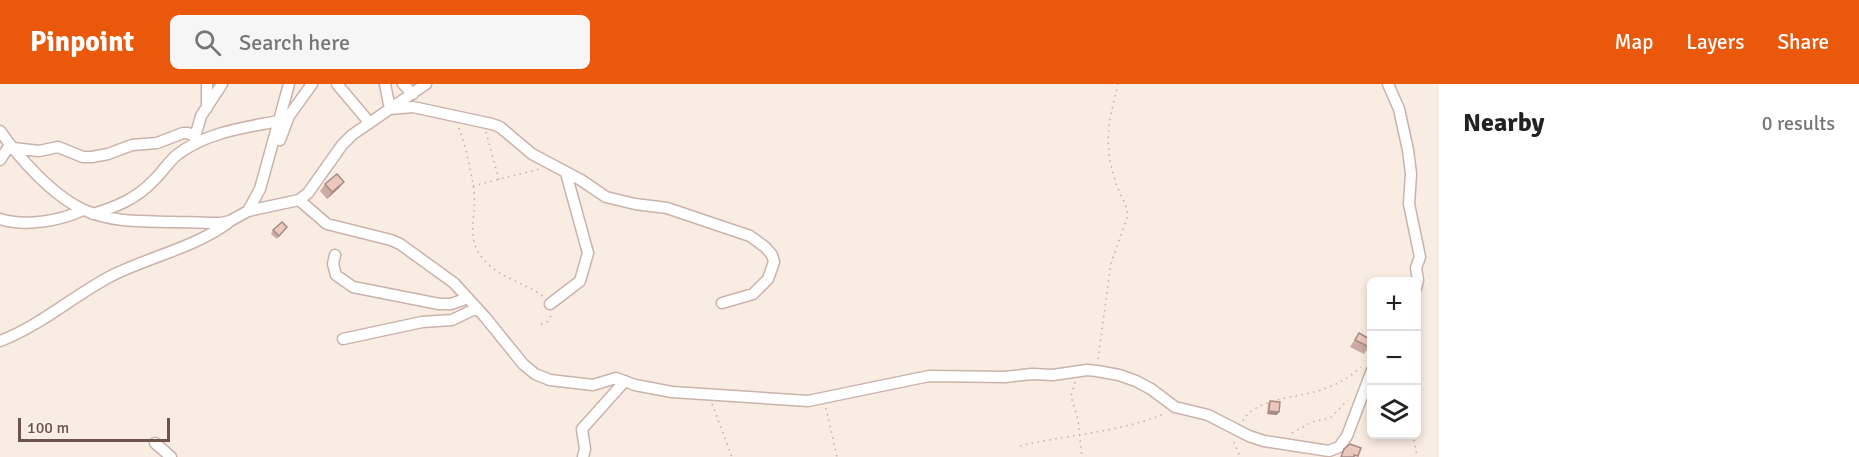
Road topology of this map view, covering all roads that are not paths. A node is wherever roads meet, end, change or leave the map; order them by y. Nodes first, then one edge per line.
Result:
1 (207, 84) edge
2 (222, 84) edge
3 (289, 84) edge
4 (312, 84) edge
5 (337, 84) edge
6 (385, 84) edge
7 (402, 84) edge
8 (426, 84) edge
9 (1388, 84) edge
10 (413, 94) junction
11 (207, 108) junction
12 (390, 109) junction
13 (278, 121) junction
14 (369, 122) junction
15 (0, 131) edge
16 (198, 139) junction
17 (11, 147) junction
18 (270, 154) junction
19 (0, 160) edge
20 (566, 172) junction
21 (299, 200) junction
22 (248, 211) junction
23 (88, 212) junction
24 (0, 219) edge
25 (230, 221) junction
26 (335, 255) dead end
27 (1418, 277) edge
28 (468, 298) junction
29 (722, 303) dead end
30 (550, 304) road end
31 (477, 308) junction
32 (343, 339) dead end
33 (0, 341) edge
34 (1367, 367) edge
35 (625, 381) junction
36 (155, 443) dead end
37 (171, 457) edge
38 (583, 457) edge

1 - 11 street
2 - 11 street
3 - 13 street
4 - 18 street
5 - 14 street
6 - 12 street
7 - 10 street
8 - 10 street
9 - 27 street
10 - 12 street
11 - 16 street
12 - 14 street
12 - 20 street
13 - 16 street
13 - 18 street
14 - 21 street
15 - 17 street
16 - 17 street
16 - 23 street
17 - 19 street
17 - 23 street
18 - 22 street
20 - 29 street
20 - 30 street
21 - 22 street
21 - 28 street
22 - 25 street
23 - 24 street
23 - 25 street
25 - 33 street
26 - 28 street
28 - 31 street
31 - 32 street
31 - 35 street
34 - 35 street
35 - 38 street
36 - 37 street

